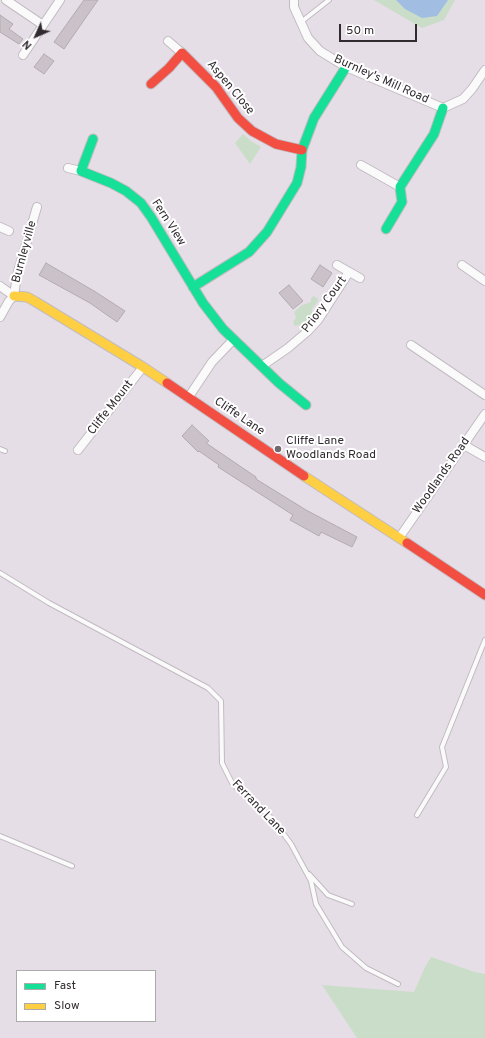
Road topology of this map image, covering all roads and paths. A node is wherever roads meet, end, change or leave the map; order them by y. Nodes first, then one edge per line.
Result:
1 (6, 0) edge
2 (60, 0) edge
3 (294, 0) edge
4 (330, 0) edge
5 (301, 22) junction
6 (43, 25) junction
7 (168, 41) dead end
8 (182, 53) junction
9 (23, 55) dead end
10 (346, 68) junction
11 (485, 70) edge
12 (151, 84) dead end
13 (443, 108) junction
14 (93, 139) dead end
15 (302, 150) junction
16 (361, 165) dead end
17 (68, 168) dead end
18 (81, 171) junction
19 (400, 187) junction
20 (37, 207) dead end
21 (0, 227) edge
22 (386, 229) dead end
23 (9, 232) dead end
24 (337, 265) dead end
25 (462, 265) dead end
26 (349, 272) junction
27 (360, 278) dead end
28 (485, 281) edge
29 (0, 286) edge
30 (193, 287) junction
31 (14, 296) junction
32 (0, 316) edge
33 (233, 340) junction
34 (411, 345) dead end
35 (262, 366) junction
36 (143, 367) junction
37 (485, 395) edge
38 (188, 398) junction
39 (306, 405) dead end
40 (485, 414) edge
41 (464, 445) junction
42 (0, 449) edge
43 (78, 450) dead end
44 (6, 451) dead end
45 (485, 457) edge
46 (399, 538) junction
47 (0, 573) edge
48 (485, 595) edge
49 (485, 640) edge
50 (417, 815) dead end
51 (0, 836) edge
52 (72, 866) dead end
53 (304, 869) junction
54 (352, 904) dead end
55 (398, 984) dead end

1 - 6 street
2 - 6 street
3 - 5 street, Burnley's Mill Road
4 - 5 lane
5 - 10 street, Burnley's Mill Road
6 - 9 street
7 - 8 street
8 - 12 street
8 - 15 street, Aspen Close
10 - 13 street, Burnley's Mill Road
10 - 15 street
11 - 13 street, Burnley's Mill Road
13 - 19 street
14 - 18 street
15 - 30 street
16 - 19 street
17 - 18 street
18 - 30 street, Fern View
19 - 22 street
20 - 31 street, Burnleyville
21 - 23 street
24 - 26 street
25 - 28 street
26 - 27 street
26 - 35 street, Priory Court
29 - 31 street
30 - 33 street, Fern View
31 - 32 street
31 - 36 street, Cliffe Lane
33 - 35 street, Fern View
33 - 38 street
34 - 37 street
35 - 39 street, Fern View
36 - 38 street, Cliffe Lane
36 - 43 street, Cliffe Mount
38 - 46 street, Cliffe Lane
40 - 41 street, Woodlands Road
41 - 45 street
41 - 46 street, Woodlands Road
42 - 44 lane
46 - 48 street, Cliffe Lane
47 - 53 lane, Ferrand Lane
49 - 50 lane
51 - 52 lane
53 - 54 lane
53 - 55 lane, Ferrand Lane

